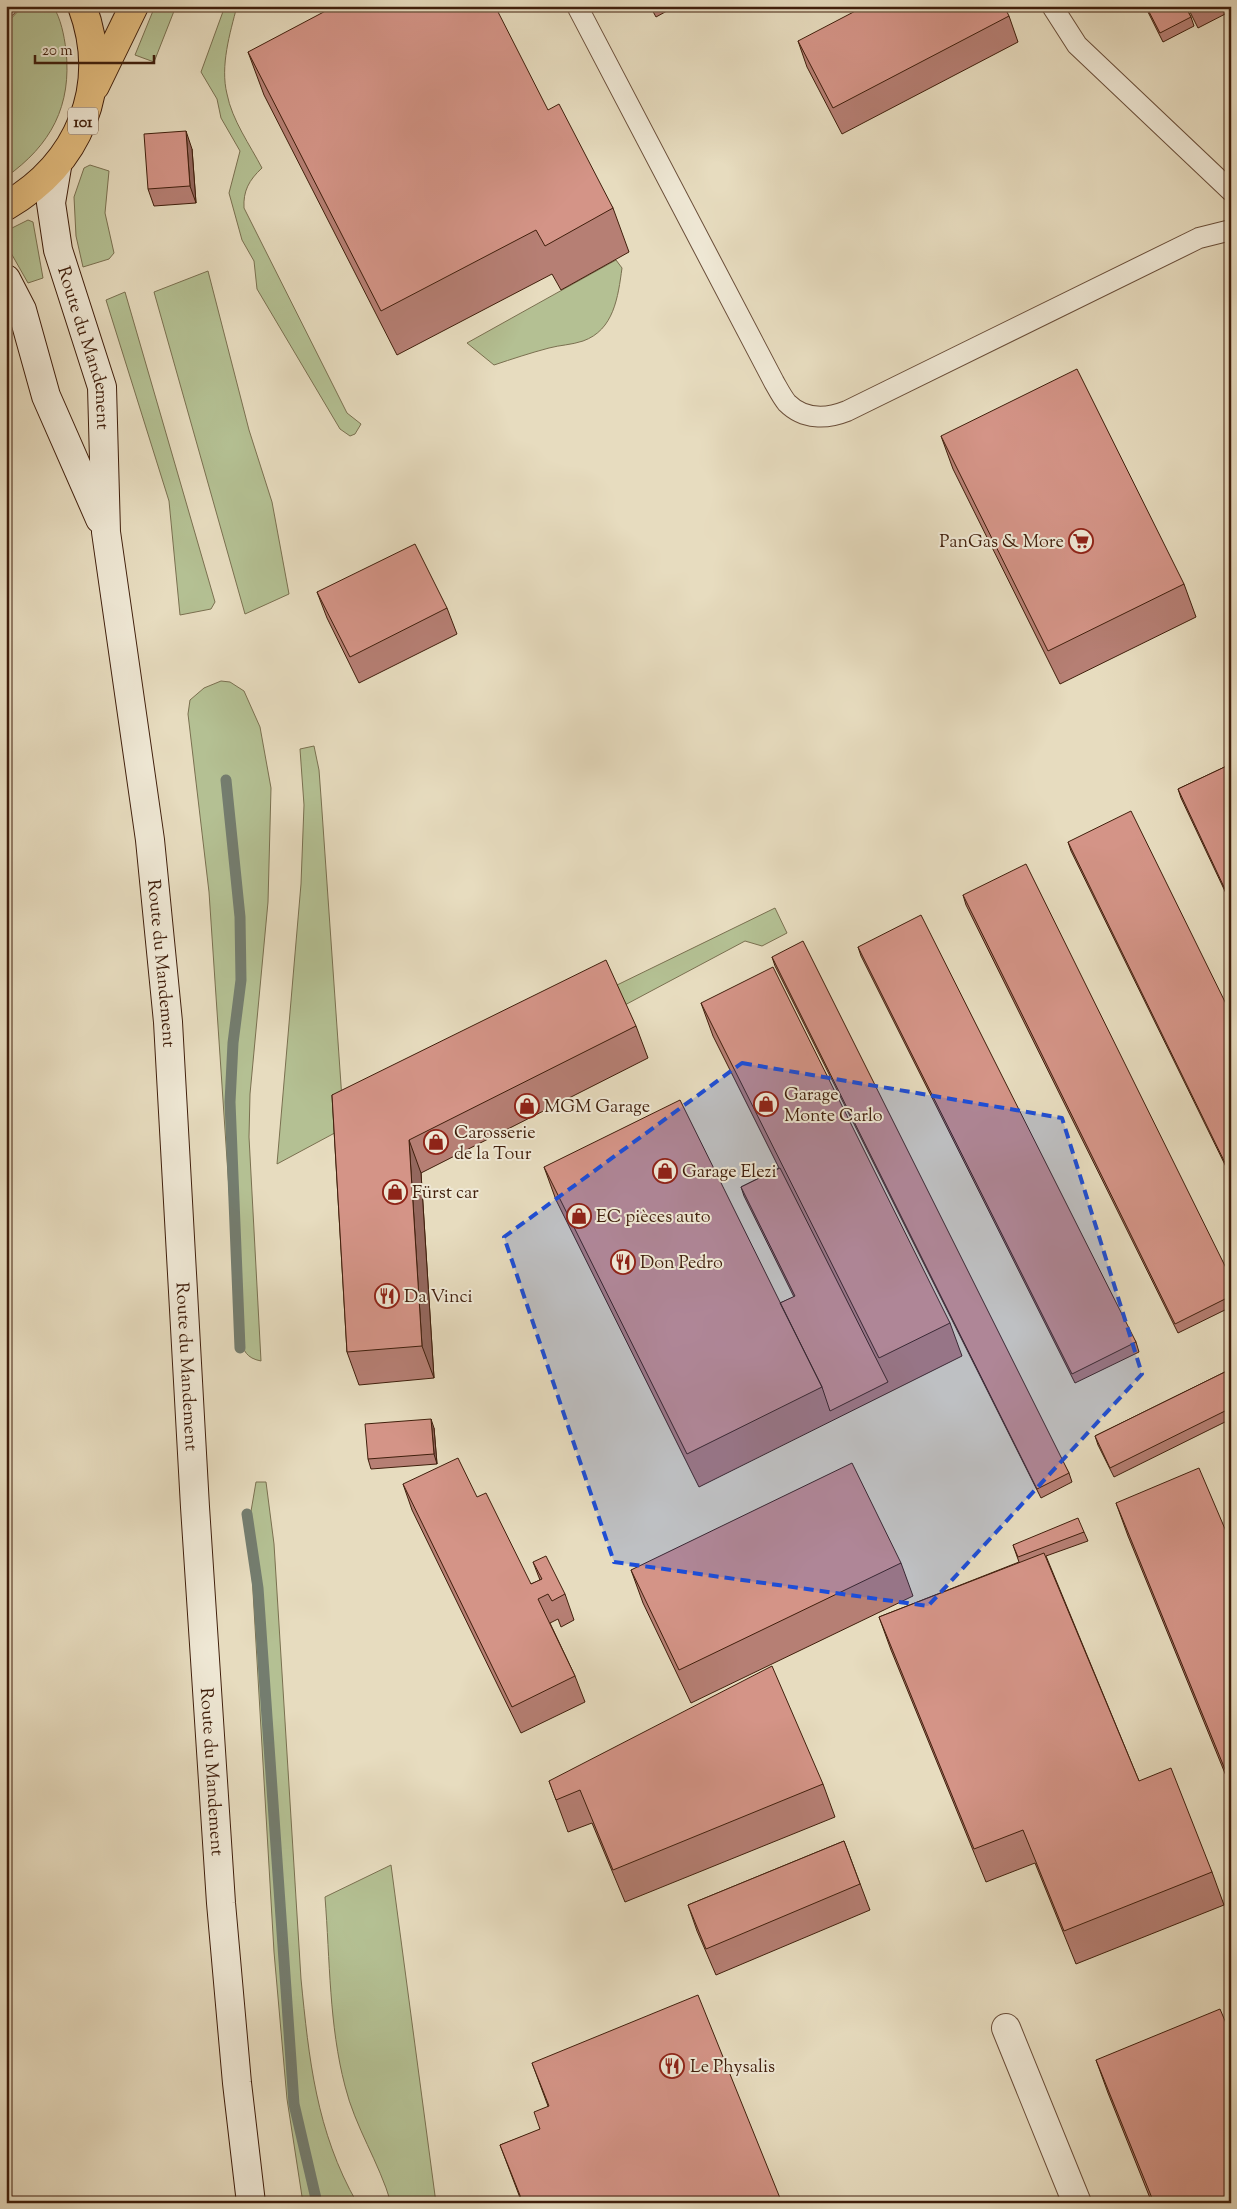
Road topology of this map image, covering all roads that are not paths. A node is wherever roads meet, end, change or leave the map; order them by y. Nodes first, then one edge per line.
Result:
1 (82, 6) edge
2 (134, 6) edge
3 (577, 6) edge
4 (1052, 6) edge
5 (91, 94) junction
6 (57, 166) junction
7 (1231, 191) edge
8 (6, 206) edge
9 (1231, 230) edge
10 (6, 279) edge
11 (106, 532) junction
12 (1006, 2028) dead end
13 (251, 2203) edge
14 (1077, 2203) edge

1 - 5 main road, 101
2 - 5 main road, 101
3 - 9 lane
4 - 7 lane
5 - 6 main road, 101
6 - 8 main road, 101
6 - 11 main road, Route du Mandement
10 - 11 main road, Route du Mandement
11 - 13 main road, Route du Mandement
12 - 14 main road

